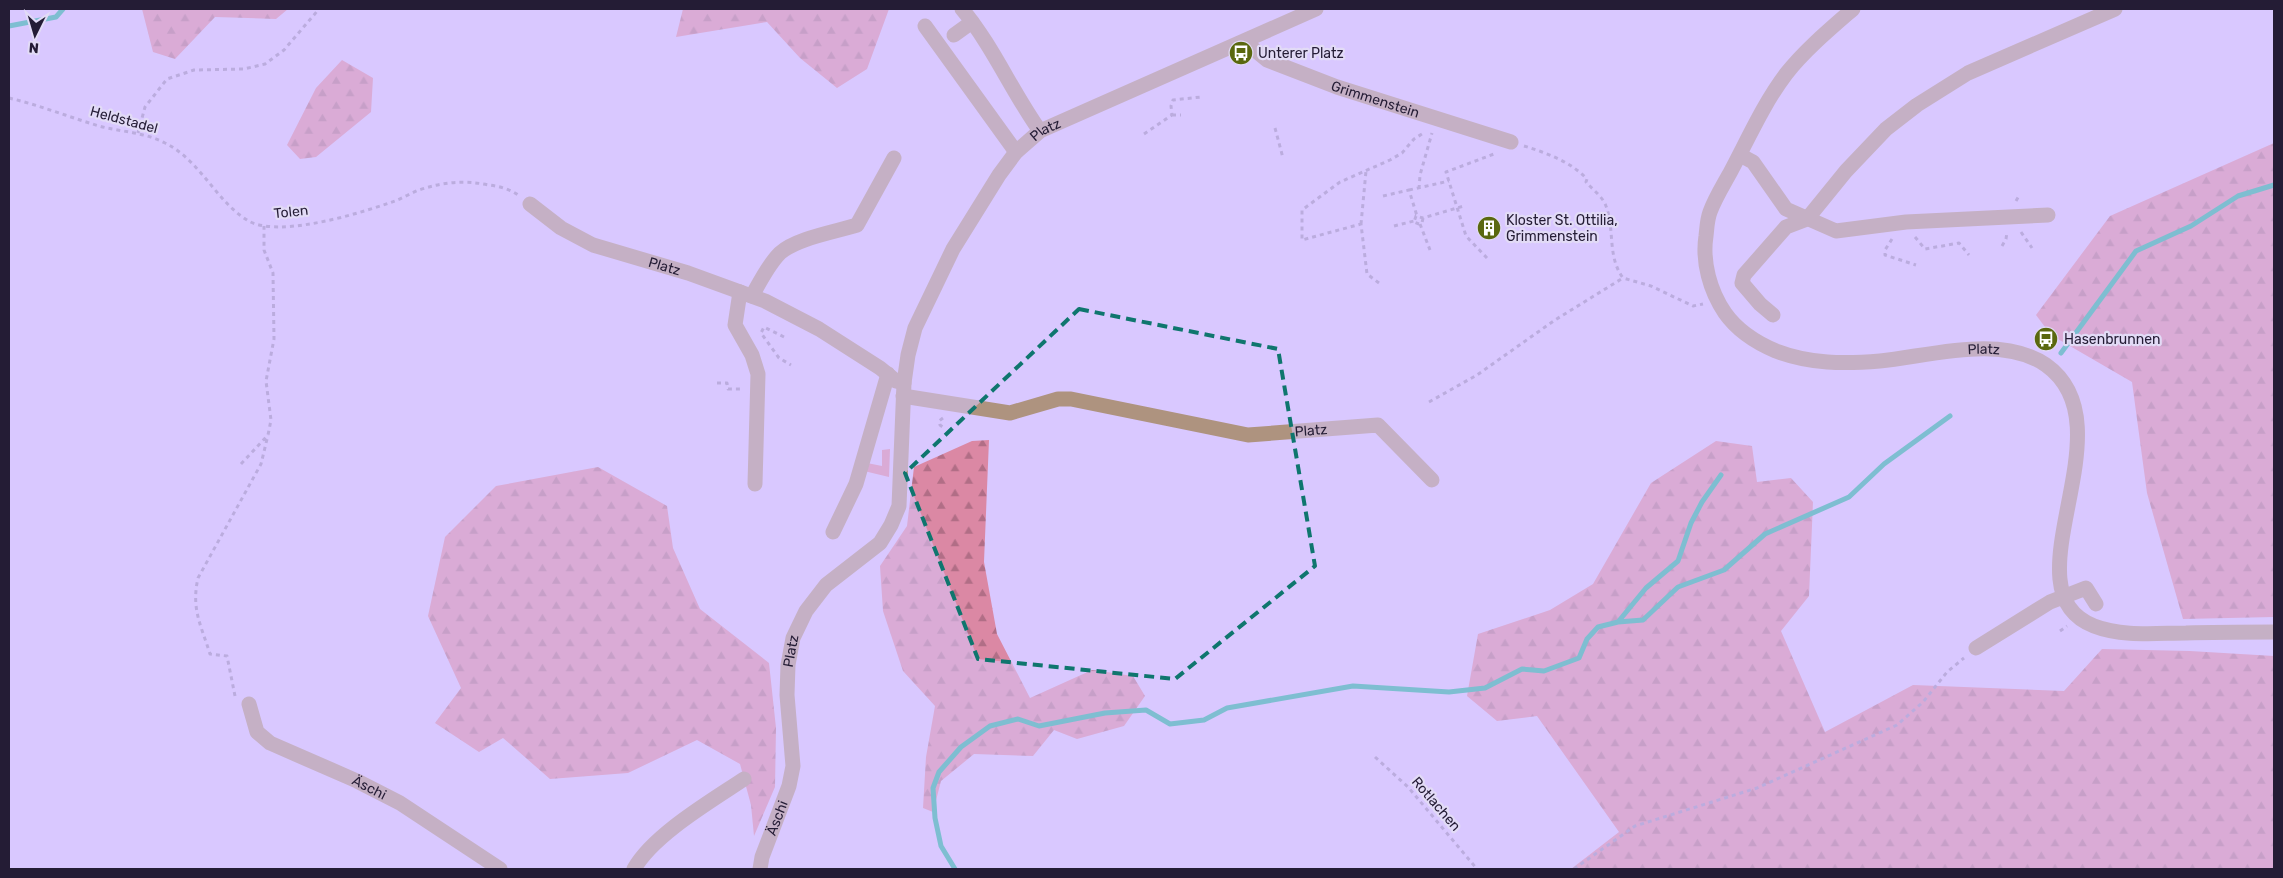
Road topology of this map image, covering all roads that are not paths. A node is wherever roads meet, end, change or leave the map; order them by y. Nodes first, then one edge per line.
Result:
1 (962, 9) edge
2 (1316, 9) edge
3 (1853, 9) edge
4 (2115, 9) edge
5 (972, 22) junction
6 (925, 26) dead end
7 (954, 35) dead end
8 (1246, 40) junction
9 (1040, 131) junction
10 (1512, 142) road end
11 (1016, 152) junction
12 (1740, 154) junction
13 (894, 158) dead end
14 (530, 204) road end
15 (2048, 215) dead end
16 (1806, 219) junction
17 (746, 294) junction
18 (1774, 315) dead end
19 (888, 374) junction
20 (904, 390) junction
21 (1432, 480) dead end
22 (755, 484) dead end
23 (833, 532) dead end
24 (2064, 596) junction
25 (2096, 604) dead end
26 (2274, 632) edge
27 (1976, 648) road end
28 (249, 704) road end
29 (793, 766) joint
30 (744, 778) dead end
31 (500, 869) edge
32 (634, 869) edge
33 (760, 869) edge

1 - 5 street
2 - 8 street, Platz
3 - 12 street, Platz
4 - 16 street
5 - 7 street
5 - 9 street
6 - 11 street
8 - 9 street, Platz
8 - 10 street, Grimmenstein
9 - 11 street, Platz
11 - 20 street, Platz
12 - 16 street
12 - 24 street, Platz
13 - 17 street
14 - 17 street, Platz
15 - 16 street
16 - 18 street
17 - 19 street, Platz
17 - 22 street
19 - 20 street, Platz
19 - 23 street
20 - 21 street, Platz
20 - 29 street, Platz
24 - 25 street
24 - 26 street, Platz
24 - 27 street
28 - 31 street, Äschi
29 - 33 street, Äschi
30 - 32 street

